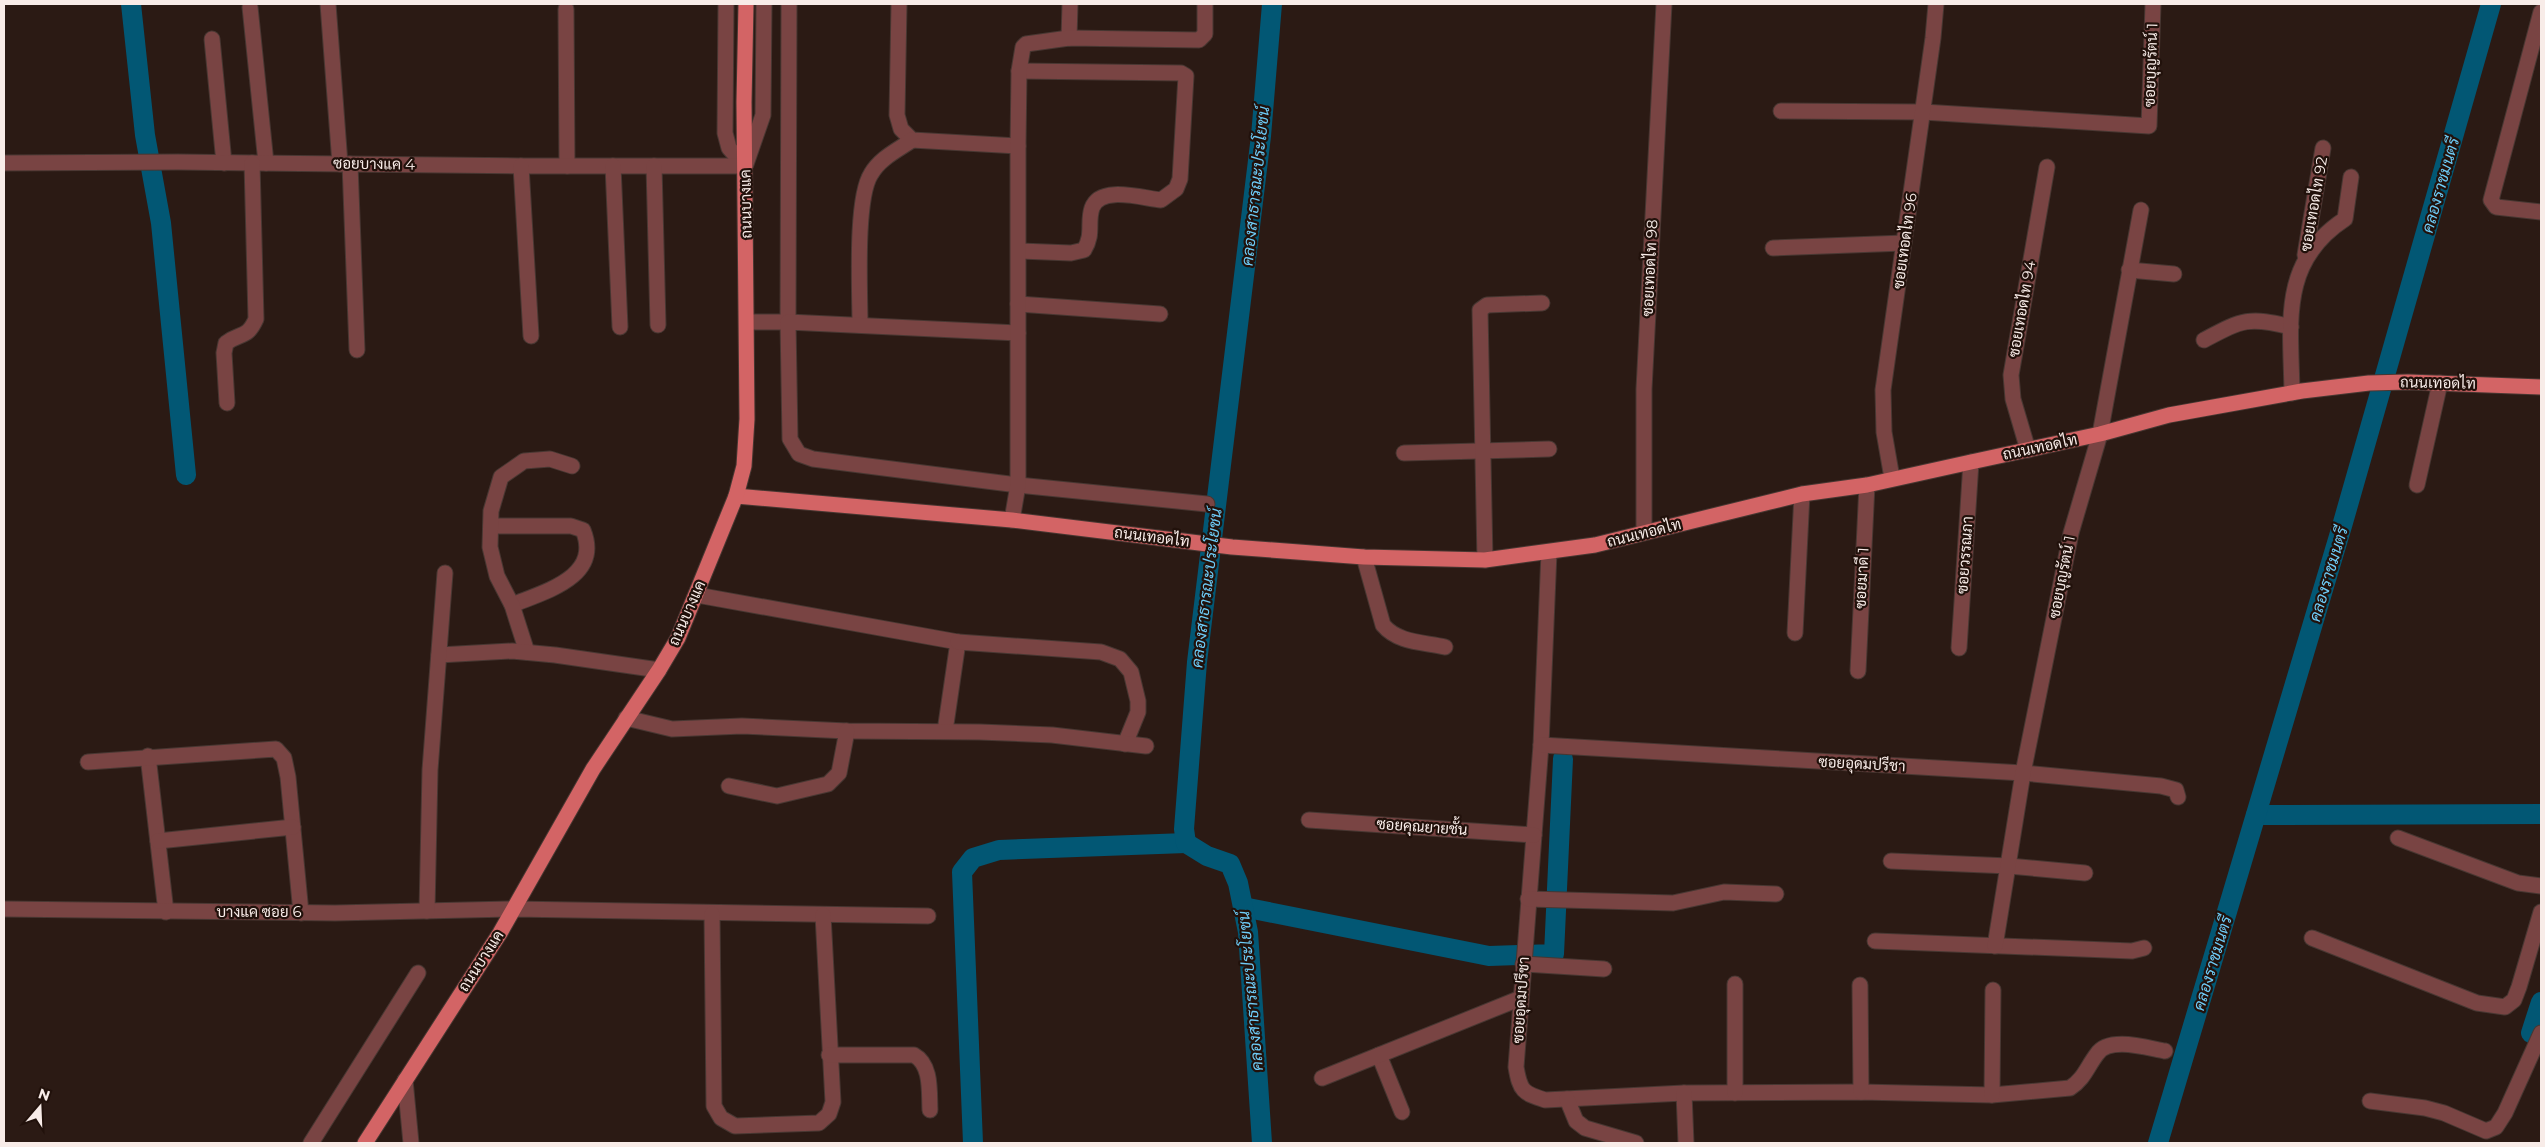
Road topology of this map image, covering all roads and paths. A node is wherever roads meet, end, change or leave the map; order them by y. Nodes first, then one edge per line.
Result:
1 (328, 4) edge
2 (726, 4) edge
3 (746, 4) edge
4 (764, 4) edge
5 (789, 4) edge
6 (899, 4) edge
7 (1070, 4) edge
8 (1205, 4) edge
9 (1664, 4) edge
10 (1936, 4) edge
11 (2153, 4) edge
12 (250, 7) dead end
13 (566, 9) dead end
14 (2541, 12) edge
15 (1069, 38) junction
16 (212, 39) dead end
17 (1019, 71) junction
18 (1781, 111) dead end
19 (1923, 112) junction
20 (912, 140) junction
21 (1018, 146) junction
22 (2323, 148) dead end
23 (4, 163) edge
24 (224, 163) junction
25 (259, 163) junction
26 (345, 164) junction
27 (521, 166) junction
28 (567, 166) junction
29 (613, 166) junction
30 (654, 166) junction
31 (745, 166) junction
32 (2047, 167) dead end
33 (2352, 177) dead end
34 (2141, 210) dead end
35 (2541, 212) edge
36 (1904, 243) junction
37 (1773, 248) dead end
38 (1020, 251) junction
39 (2304, 259) junction
40 (2129, 270) junction
41 (2174, 274) dead end
42 (1542, 303) dead end
43 (1018, 304) junction
44 (1160, 314) dead end
45 (748, 322) junction
46 (788, 322) junction
47 (658, 325) dead end
48 (860, 326) junction
49 (2291, 327) junction
50 (620, 328) dead end
51 (1018, 333) junction
52 (531, 336) dead end
53 (2204, 340) dead end
54 (357, 350) dead end
55 (2440, 383) junction
56 (2541, 387) edge
57 (2292, 393) junction
58 (227, 403) dead end
59 (2100, 434) junction
60 (1549, 449) dead end
61 (1481, 450) junction
62 (2028, 450) junction
63 (1404, 453) dead end
64 (1971, 462) junction
65 (572, 466) dead end
66 (1892, 478) junction
67 (1018, 485) junction
68 (1867, 485) junction
69 (2417, 485) dead end
70 (1802, 494) junction
71 (736, 496) junction
72 (1207, 504) dead end
73 (1012, 520) junction
74 (491, 526) junction
75 (1644, 532) junction
76 (1549, 552) junction
77 (1364, 557) junction
78 (1485, 560) junction
79 (446, 573) dead end
80 (697, 595) junction
81 (512, 606) junction
82 (1795, 633) dead end
83 (958, 642) junction
84 (1445, 646) dead end
85 (1959, 648) dead end
86 (527, 652) junction
87 (439, 655) junction
88 (659, 670) junction
89 (1858, 672) dead end
90 (626, 718) junction
91 (847, 731) junction
92 (945, 732) junction
93 (1125, 744) junction
94 (1146, 746) dead end
95 (1541, 746) junction
96 (148, 756) junction
97 (88, 762) dead end
98 (2023, 773) junction
99 (728, 786) dead end
100 (2178, 797) dead end
101 (1309, 820) dead end
102 (293, 827) junction
103 (1534, 835) junction
104 (2398, 838) dead end
105 (158, 841) junction
106 (1891, 861) dead end
107 (2009, 866) junction
108 (2085, 873) dead end
109 (2541, 886) edge
110 (1776, 894) dead end
111 (1528, 899) junction
112 (514, 908) junction
113 (4, 909) edge
114 (427, 911) junction
115 (166, 912) junction
116 (301, 912) junction
117 (2541, 912) edge
118 (712, 914) junction
119 (824, 915) junction
120 (928, 916) dead end
121 (2312, 938) dead end
122 (1875, 941) dead end
123 (1995, 946) junction
124 (2144, 948) dead end
125 (1523, 964) junction
126 (1604, 969) dead end
127 (418, 973) dead end
128 (1735, 984) dead end
129 (1860, 985) dead end
130 (1992, 990) dead end
131 (1521, 998) junction
132 (2541, 1033) edge
133 (2165, 1051) dead end
134 (829, 1054) junction
135 (1379, 1055) junction
136 (1322, 1078) dead end
137 (406, 1080) junction
138 (1861, 1092) junction
139 (1684, 1093) junction
140 (1735, 1093) junction
141 (1992, 1095) junction
142 (1567, 1099) junction
143 (2370, 1101) dead end
144 (930, 1110) dead end
145 (1402, 1112) dead end
146 (311, 1143) edge
147 (365, 1143) edge
148 (411, 1143) edge
149 (1636, 1143) edge
150 (1686, 1143) edge

1 - 26 street
2 - 31 street
3 - 31 main road, ถนนบางแค
4 - 31 street
5 - 46 street
6 - 20 street
7 - 15 street
8 - 15 street
9 - 75 street, ซอยเทอดไท 98
10 - 19 street, ซอยเทอดไท 96
11 - 19 street, ซอยบุญรัตน์ 1
12 - 25 street
13 - 28 street
14 - 35 street
15 - 17 street
16 - 24 street
17 - 21 street
17 - 38 street
18 - 19 street
19 - 36 street, ซอยเทอดไท 96
20 - 21 street
20 - 48 street
21 - 38 street
22 - 39 street, ซอยเทอดไท 92
23 - 24 street, ซอยบางแค 4
24 - 25 street, ซอยบางแค 4
25 - 26 street, ซอยบางแค 4
25 - 58 street
26 - 27 street, ซอยบางแค 4
26 - 54 street
27 - 28 street, ซอยบางแค 4
27 - 52 street
28 - 29 street, ซอยบางแค 4
29 - 30 street, ซอยบางแค 4
29 - 50 street
30 - 31 street, ซอยบางแค 4
30 - 47 street
31 - 45 main road, ถนนบางแค
32 - 62 street, ซอยเทอดไท 94
33 - 39 street, ซอยเทอดไท 92
34 - 40 street, ซอยบุญรัตน์ 1
36 - 37 street
36 - 66 street, ซอยเทอดไท 96
38 - 43 street
39 - 49 street, ซอยเทอดไท 92
40 - 41 street
40 - 59 street, ซอยบุญรัตน์ 1
42 - 61 street
43 - 44 street
43 - 51 street
45 - 46 street
45 - 71 main road, ถนนบางแค
46 - 48 street
46 - 67 street
48 - 51 street
49 - 53 street
49 - 57 street, ซอยเทอดไท 92
51 - 67 street
55 - 56 main road, ถนนเทอดไท
55 - 57 main road, ถนนเทอดไท
55 - 69 street
57 - 59 main road, ถนนเทอดไท
59 - 62 main road, ถนนเทอดไท
59 - 98 street, ซอยบุญรัตน์ 1
60 - 61 street
61 - 63 street
61 - 78 street
62 - 64 main road, ถนนเทอดไท
64 - 66 main road, ถนนเทอดไท
64 - 85 street, ซอยวรรณภา
65 - 74 street
66 - 68 main road, ถนนเทอดไท
67 - 72 street
67 - 73 street
68 - 70 main road, ถนนเทอดไท
68 - 89 street, ซอยมาดี 1
70 - 75 main road, ถนนเทอดไท
70 - 82 street
71 - 73 main road, ถนนเทอดไท
71 - 80 main road, ถนนบางแค
73 - 77 main road, ถนนเทอดไท
74 - 81 street
74 - 81 street
75 - 76 main road, ถนนเทอดไท
76 - 78 main road, ถนนเทอดไท
76 - 95 street, ซอยอุดมปรีชา
77 - 78 main road, ถนนเทอดไท
77 - 84 street
79 - 87 street
80 - 83 street
80 - 88 main road, ถนนบางแค
81 - 86 street
83 - 92 street
83 - 93 street
86 - 87 street
86 - 88 street
87 - 114 street
88 - 90 main road, ถนนบางแค
90 - 91 street
90 - 112 main road, ถนนบางแค
91 - 92 street
91 - 99 street
92 - 93 street
93 - 94 street
95 - 98 street, ซอยอุดมปรีชา
95 - 103 street, ซอยอุดมปรีชา
96 - 97 street
96 - 102 street
96 - 105 street
98 - 100 street, ซอยอุดมปรีชา
98 - 107 street, ซอยบุญรัตน์ 1
101 - 103 street, ซอยคุณยายชั้น
102 - 105 street
102 - 116 street
103 - 111 street, ซอยอุดมปรีชา
104 - 109 street
105 - 115 street
106 - 107 street
107 - 108 street
107 - 123 street, ซอยบุญรัตน์ 1
110 - 111 street
111 - 125 street, ซอยอุดมปรีชา
112 - 114 street, บางแค ซอย 6
112 - 118 street, บางแค ซอย 6
112 - 137 main road, ถนนบางแค
113 - 115 street, บางแค ซอย 6
114 - 116 street, บางแค ซอย 6
115 - 116 street, บางแค ซอย 6
117 - 121 street
118 - 119 street, บางแค ซอย 6
118 - 134 street
119 - 120 street, บางแค ซอย 6
119 - 134 street
122 - 123 street
123 - 124 street
125 - 126 street
125 - 131 street, ซอยอุดมปรีชา
127 - 146 street
128 - 140 street
129 - 138 street
130 - 141 street
131 - 135 street
131 - 142 street, ซอยอุดมปรีชา
132 - 143 street
133 - 141 street, ซอยอุดมปรีชา
134 - 144 street
135 - 136 street
135 - 145 street
137 - 147 main road, ถนนบางแค
137 - 148 street
138 - 140 street, ซอยอุดมปรีชา
138 - 141 street, ซอยอุดมปรีชา
139 - 140 street, ซอยอุดมปรีชา
139 - 142 street, ซอยอุดมปรีชา
139 - 150 street
142 - 149 street

